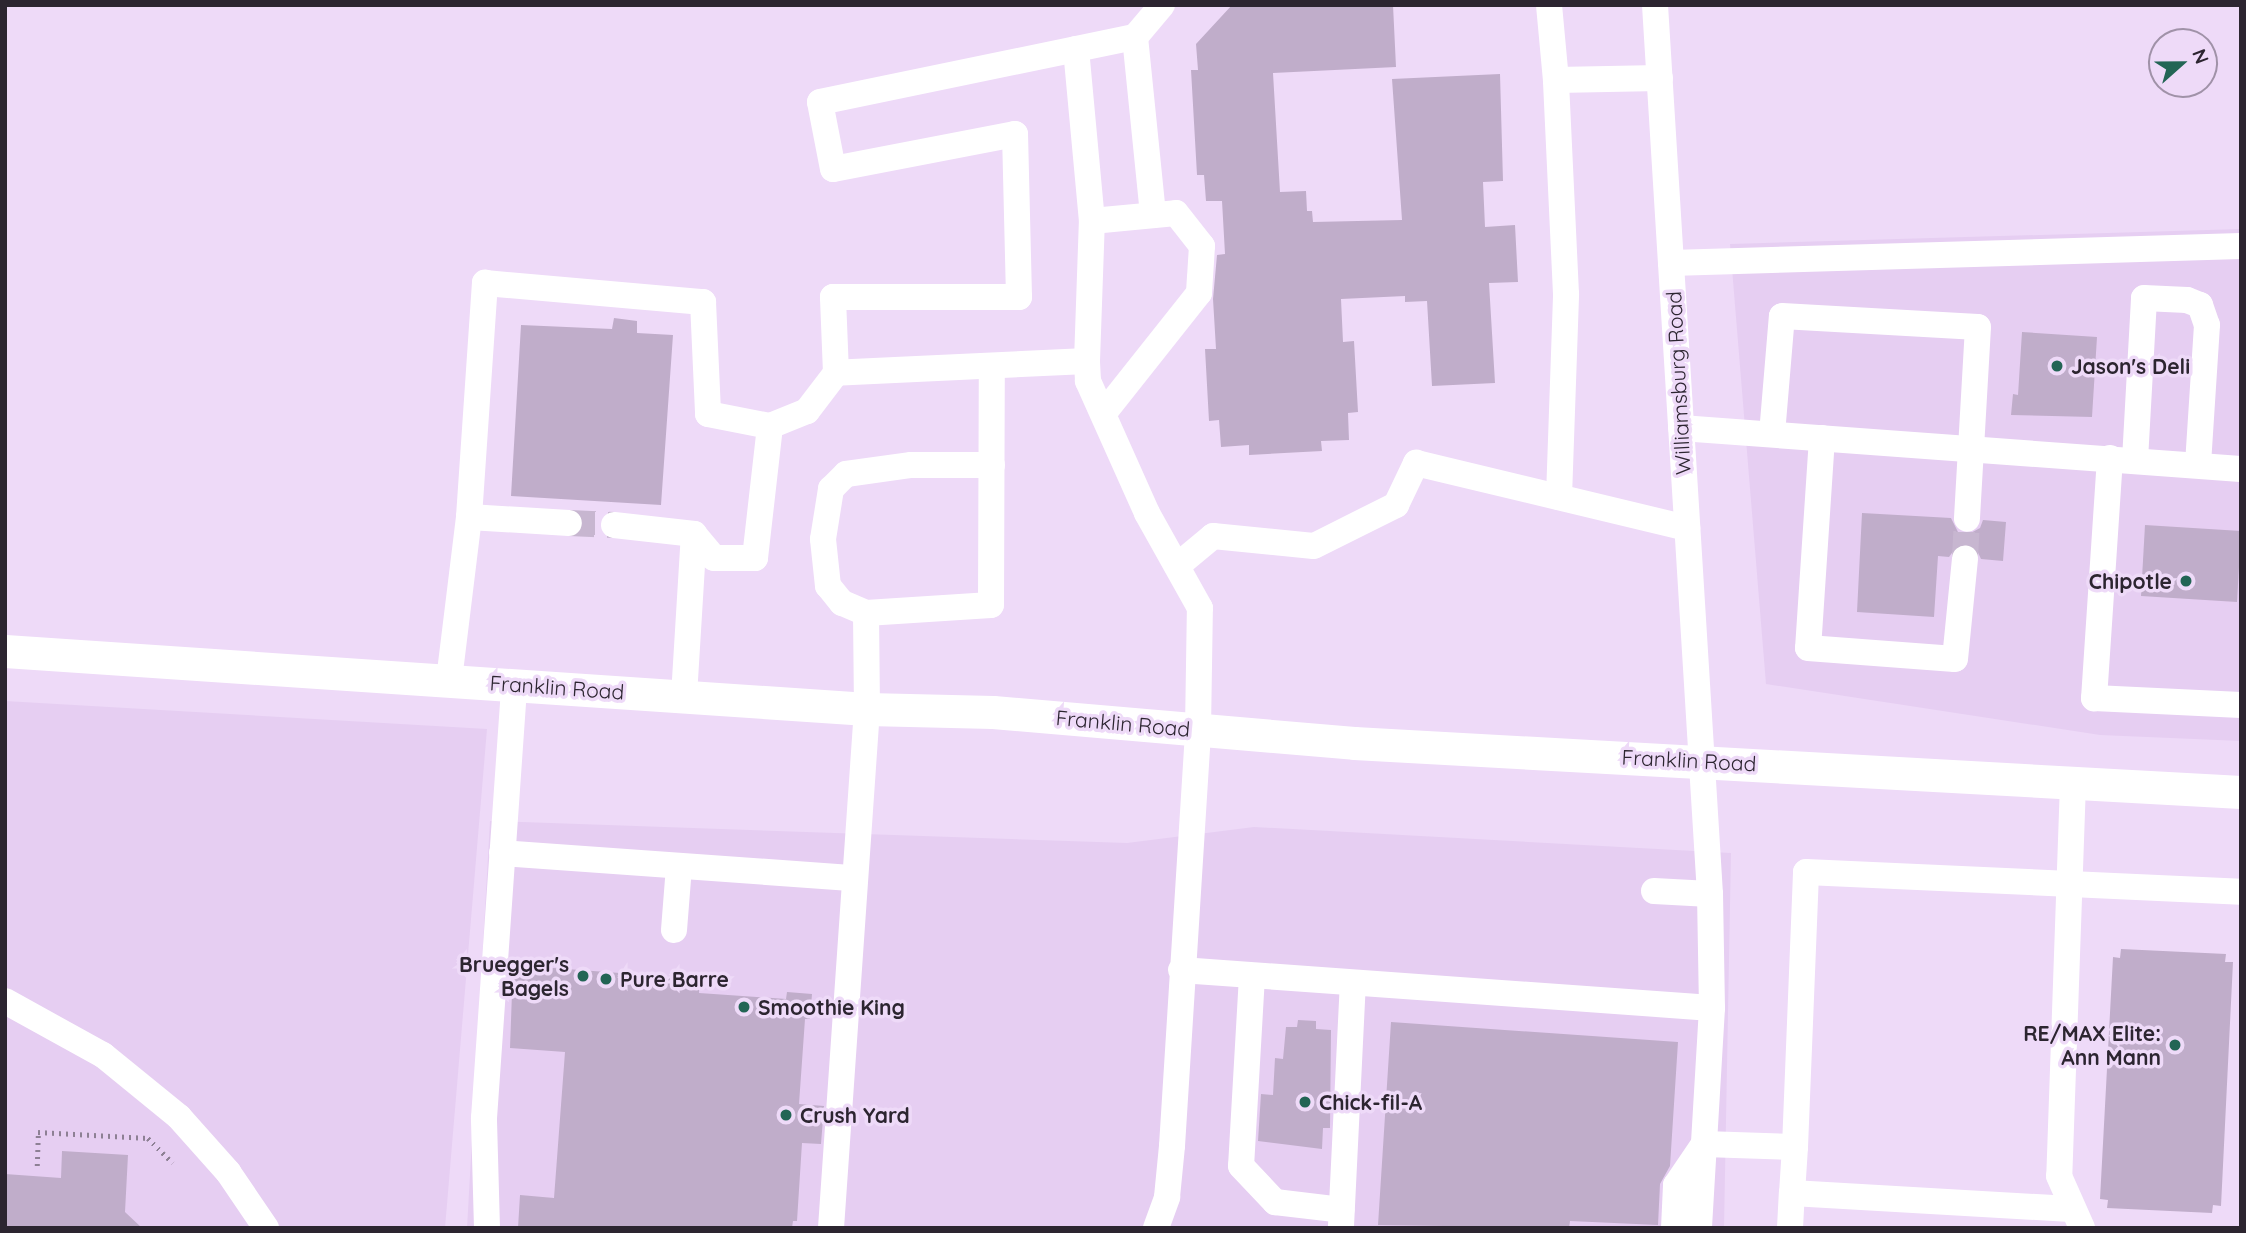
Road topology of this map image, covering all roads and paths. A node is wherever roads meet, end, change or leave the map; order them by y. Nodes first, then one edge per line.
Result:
1 (1162, 5) edge
2 (1549, 5) edge
3 (1655, 5) edge
4 (1135, 37) junction
5 (1076, 49) junction
6 (1660, 78) junction
7 (1556, 80) junction
8 (1153, 215) junction
9 (1092, 221) junction
10 (2241, 246) edge
11 (1671, 263) junction
12 (1087, 361) junction
13 (992, 366) junction
14 (836, 373) junction
15 (1103, 414) junction
16 (770, 426) junction
17 (1681, 428) junction
18 (1772, 434) junction
19 (1822, 438) junction
20 (1971, 448) junction
21 (2123, 459) junction
22 (992, 465) junction
23 (2198, 465) junction
24 (2241, 469) edge
25 (1559, 497) junction
26 (469, 517) junction
27 (1967, 520) tunnel mouth
28 (569, 523) tunnel mouth
29 (614, 525) tunnel mouth
30 (1687, 528) junction
31 (694, 534) junction
32 (1965, 558) tunnel mouth
33 (1177, 566) junction
34 (866, 613) junction
35 (5, 651) edge
36 (449, 680) junction
37 (514, 684) junction
38 (684, 696) junction
39 (2241, 705) edge
40 (867, 709) junction
41 (1198, 729) junction
42 (1702, 760) junction
43 (2073, 783) junction
44 (2241, 793) edge
45 (502, 853) junction
46 (679, 866) junction
47 (854, 877) junction
48 (2071, 886) junction
49 (1654, 891) dead end
50 (2241, 892) edge
51 (1710, 894) junction
52 (674, 930) dead end
53 (1181, 970) junction
54 (1252, 976) junction
55 (1353, 984) junction
56 (5, 1000) edge
57 (1712, 1008) junction
58 (1704, 1144) junction
59 (1795, 1147) junction
60 (173, 1163) dead end
61 (37, 1166) dead end
62 (1793, 1193) junction
63 (1342, 1219) edge
64 (2077, 1219) edge
65 (267, 1228) edge
66 (487, 1228) edge
67 (831, 1228) edge
68 (1156, 1228) edge
69 (1674, 1228) edge
70 (1699, 1228) edge
71 (1790, 1228) edge

1 - 4 street
2 - 7 street
3 - 6 street, Williamsburg Road
4 - 5 street
4 - 8 street
5 - 9 street
5 - 14 street
6 - 7 street
6 - 11 street, Williamsburg Road
7 - 25 street
8 - 9 street
8 - 15 street
9 - 12 street
10 - 11 street
11 - 17 street, Williamsburg Road
12 - 13 street
12 - 15 street
13 - 14 street
13 - 22 street
14 - 16 street
15 - 33 street
16 - 26 street
16 - 31 street
17 - 18 street
17 - 30 street, Williamsburg Road
18 - 19 street
18 - 20 street
19 - 20 street
19 - 32 street
20 - 21 street
20 - 27 street
21 - 23 street
21 - 23 street
21 - 39 street
22 - 34 street
22 - 34 street
23 - 24 street
25 - 30 street
25 - 33 street
26 - 28 street
26 - 36 street
29 - 31 street
30 - 42 street, Williamsburg Road
31 - 38 street
33 - 41 street
34 - 40 street
35 - 36 main road, Franklin Road
36 - 37 main road, Franklin Road
37 - 38 main road, Franklin Road
37 - 45 street
38 - 40 main road, Franklin Road
40 - 41 main road, Franklin Road
40 - 47 street
41 - 42 main road, Franklin Road
41 - 53 street
42 - 43 main road, Franklin Road
42 - 51 street, Williamsburg Road
43 - 44 main road, Franklin Road
43 - 48 street
45 - 46 street
45 - 66 street
46 - 47 street
46 - 52 street
47 - 67 street
48 - 50 street
48 - 59 street
48 - 64 street
49 - 51 street
51 - 57 street, Williamsburg Road
53 - 54 street
53 - 68 street
54 - 55 street
54 - 63 street
55 - 57 street
55 - 63 street
56 - 65 street
57 - 58 street, Williamsburg Road
58 - 59 street
58 - 69 street
58 - 70 street, Williamsburg Road
59 - 62 street
60 - 61 path
62 - 64 street
62 - 71 street

